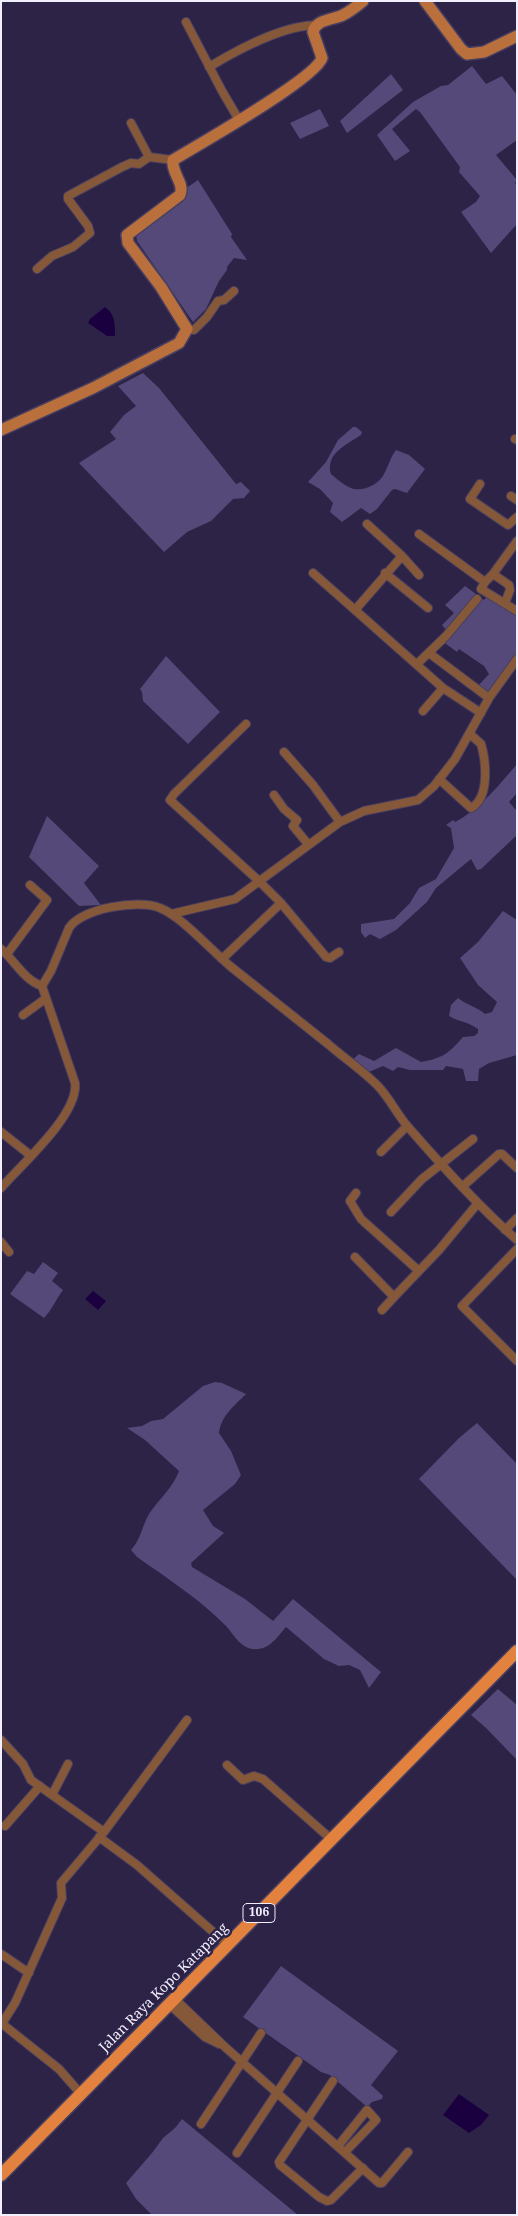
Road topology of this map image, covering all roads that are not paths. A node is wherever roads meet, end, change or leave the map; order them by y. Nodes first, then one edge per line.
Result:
1 (363, 1) edge
2 (425, 1) edge
3 (186, 22) dead end
4 (317, 25) junction
5 (517, 36) edge
6 (209, 67) junction
7 (239, 120) junction
8 (131, 123) dead end
9 (149, 158) junction
10 (173, 160) junction
11 (37, 269) dead end
12 (234, 290) dead end
13 (187, 329) junction
14 (1, 430) edge
15 (480, 484) dead end
16 (517, 517) edge
17 (367, 524) dead end
18 (419, 534) dead end
19 (517, 541) edge
20 (402, 556) junction
21 (385, 572) junction
22 (313, 573) dead end
23 (493, 574) junction
24 (419, 575) dead end
25 (485, 582) junction
26 (477, 599) dead end
27 (505, 603) junction
28 (428, 608) dead end
29 (355, 610) junction
30 (517, 611) edge
31 (429, 653) junction
32 (517, 659) edge
33 (417, 664) junction
34 (443, 688) junction
35 (489, 698) junction
36 (423, 711) dead end
37 (480, 713) junction
38 (246, 724) dead end
39 (470, 734) junction
40 (284, 752) dead end
41 (439, 779) junction
42 (274, 795) dead end
43 (340, 822) junction
44 (308, 844) junction
45 (259, 881) junction
46 (30, 885) dead end
47 (281, 903) junction
48 (171, 914) junction
49 (4, 952) edge
50 (339, 952) dead end
51 (222, 959) junction
52 (42, 986) junction
53 (45, 999) junction
54 (23, 1015) dead end
55 (407, 1126) junction
56 (1, 1132) edge
57 (473, 1139) dead end
58 (381, 1152) dead end
59 (30, 1155) junction
60 (442, 1164) junction
61 (517, 1168) edge
62 (462, 1187) junction
63 (1, 1188) edge
64 (356, 1193) dead end
65 (478, 1203) junction
66 (391, 1212) dead end
67 (517, 1218) edge
68 (505, 1230) junction
69 (517, 1240) edge
70 (1, 1242) edge
71 (517, 1248) edge
72 (9, 1252) dead end
73 (355, 1257) dead end
74 (419, 1271) junction
75 (394, 1297) junction
76 (382, 1310) dead end
77 (517, 1362) edge
78 (517, 1651) edge
79 (187, 1720) dead end
80 (1, 1740) edge
81 (68, 1764) dead end
82 (227, 1765) dead end
83 (40, 1786) junction
84 (52, 1795) junction
85 (5, 1826) dead end
86 (101, 1835) junction
87 (331, 1839) junction
88 (228, 1945) junction
89 (1, 1954) edge
90 (29, 1973) junction
91 (172, 2002) junction
92 (2, 2024) edge
93 (261, 2033) dead end
94 (243, 2061) junction
95 (298, 2061) dead end
96 (333, 2081) dead end
97 (278, 2092) junction
98 (80, 2093) junction
99 (308, 2119) junction
100 (201, 2124) dead end
101 (338, 2146) junction
102 (345, 2152) junction
103 (408, 2152) dead end
104 (236, 2153) dead end
105 (363, 2168) junction
106 (1, 2175) edge

1 - 4 street
2 - 5 street
3 - 6 street
4 - 6 street
4 - 7 street
6 - 7 street
7 - 10 street
8 - 9 street
9 - 10 street
9 - 11 street
10 - 13 street
12 - 13 street
13 - 14 street
15 - 16 street
17 - 20 street
18 - 25 street
19 - 23 street
20 - 21 street
20 - 24 street
21 - 28 street
21 - 29 street
22 - 29 street
23 - 25 street
23 - 27 street
25 - 27 street
26 - 31 street
27 - 30 street
29 - 33 street
31 - 33 street
31 - 35 street
32 - 35 street
33 - 34 street
34 - 36 street
34 - 37 street
35 - 37 street
37 - 39 street
38 - 45 street
39 - 41 street
39 - 41 street
40 - 43 street
41 - 43 street
42 - 44 street
43 - 44 street
44 - 45 street
45 - 47 street
45 - 48 street
46 - 49 street
47 - 50 street
47 - 51 street
48 - 51 street
48 - 52 street
49 - 52 street
51 - 55 street
52 - 53 street
53 - 54 street
53 - 59 street
55 - 58 street
55 - 60 street
56 - 59 street
57 - 60 street
59 - 63 street
60 - 62 street
60 - 66 street
61 - 62 street
62 - 65 street
64 - 74 street
65 - 68 street
65 - 74 street
67 - 68 street
68 - 69 street
70 - 72 street
71 - 77 street
73 - 75 street
74 - 75 street
75 - 76 street
78 - 87 main road, Jalan Raya Kopo Katapang / 106
79 - 86 street
80 - 83 street
81 - 84 street
82 - 87 street
83 - 84 street
83 - 85 street
84 - 86 street
86 - 88 street
86 - 90 street
87 - 88 main road, Jalan Raya Kopo Katapang / 106
88 - 91 main road, Jalan Raya Kopo Katapang / 106
89 - 90 street
90 - 92 street
91 - 94 street
91 - 98 main road, Jalan Raya Kopo Katapang / 106
92 - 98 street
93 - 94 street
94 - 97 street
94 - 100 street
95 - 97 street
96 - 99 street
97 - 99 street
97 - 104 street
98 - 106 main road, Jalan Raya Kopo Katapang / 106
99 - 101 street
99 - 105 street
101 - 102 street
101 - 102 street
102 - 105 street
103 - 105 street

